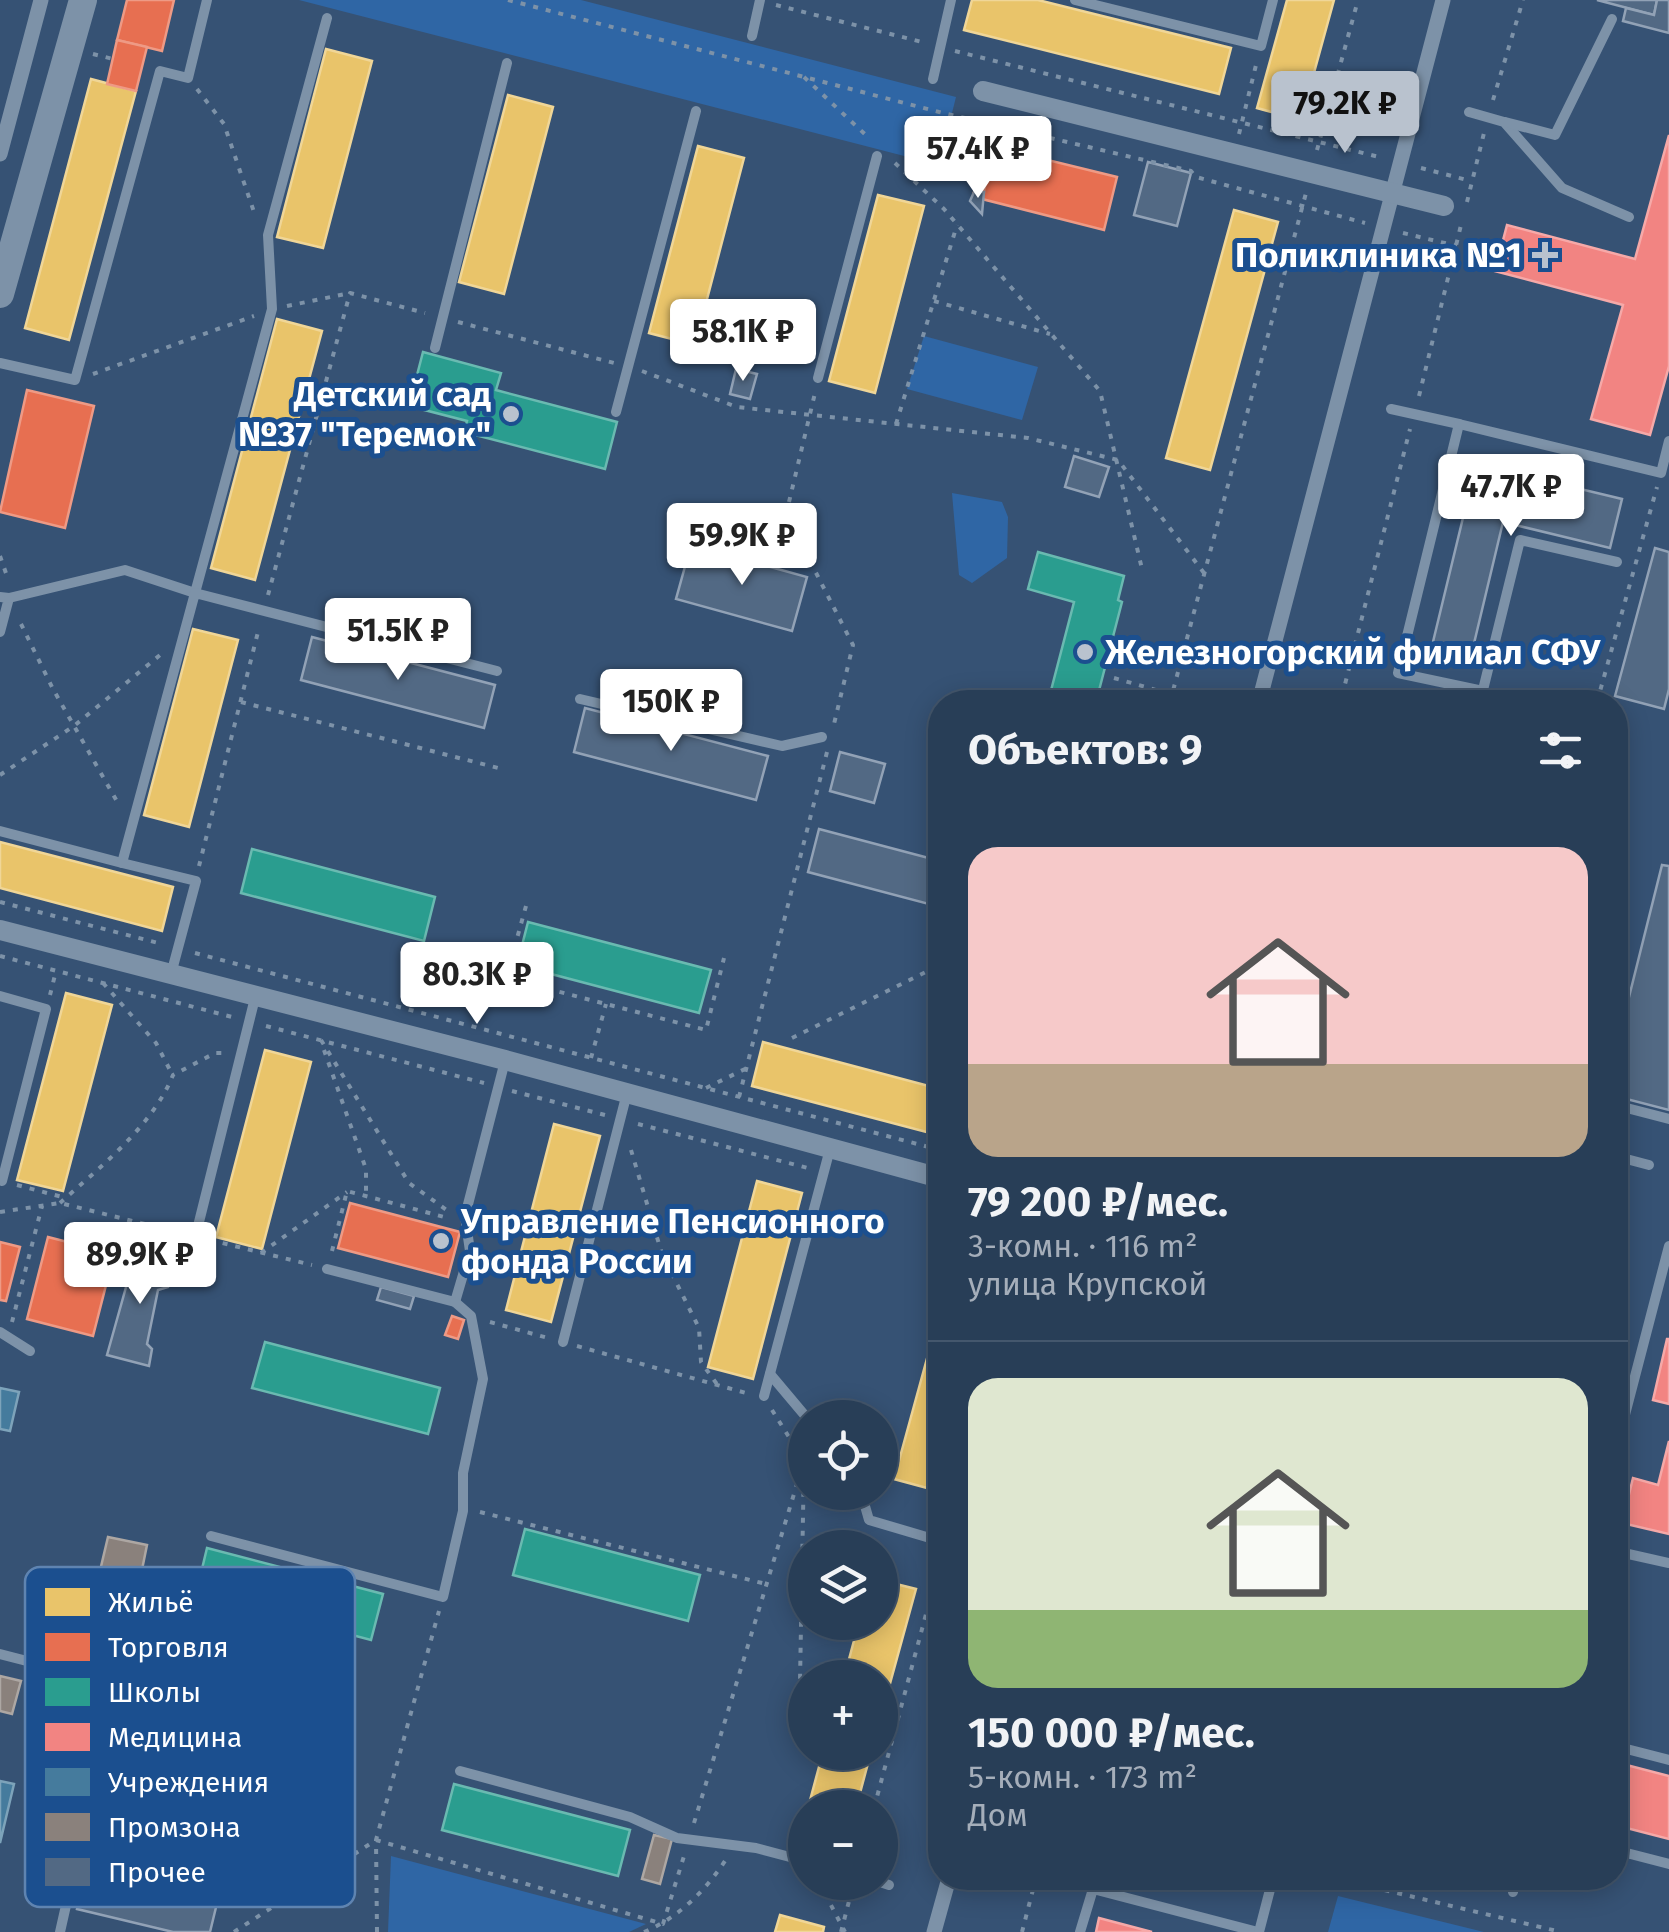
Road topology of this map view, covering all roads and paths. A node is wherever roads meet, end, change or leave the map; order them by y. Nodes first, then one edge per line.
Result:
1 (41, 0) edge
2 (83, 0) edge
3 (207, 0) edge
4 (508, 0) edge
5 (760, 0) edge
6 (951, 0) edge
7 (1075, 0) edge
8 (1273, 0) edge
9 (1358, 0) edge
10 (1443, 0) edge
11 (1523, 0) edge
12 (326, 18) dead end
13 (1612, 18) dead end
14 (752, 36) dead end
15 (1260, 46) junction
16 (940, 47) junction
17 (92, 54) dead end
18 (113, 59) dead end
19 (507, 63) dead end
20 (188, 78) junction
21 (932, 79) dead end
22 (983, 91) dead end
23 (696, 111) dead end
24 (1469, 112) dead end
25 (1488, 116) junction
26 (1504, 122) junction
27 (1242, 123) junction
28 (1320, 142) junction
29 (0, 154) edge
30 (1234, 154) junction
31 (876, 156) dead end
32 (1401, 163) junction
33 (1311, 173) junction
34 (1471, 181) junction
35 (1394, 194) junction
36 (1284, 202) dead end
37 (1444, 206) dead end
38 (944, 209) dead end
39 (1629, 217) dead end
40 (271, 224) junction
41 (957, 225) junction
42 (350, 293) junction
43 (0, 294) edge
44 (934, 301) junction
45 (272, 309) junction
46 (442, 318) junction
47 (1052, 334) junction
48 (434, 348) dead end
49 (0, 364) edge
50 (628, 367) junction
51 (818, 378) joint
52 (76, 380) junction
53 (1391, 409) dead end
54 (616, 412) dead end
55 (809, 414) junction
56 (1414, 414) junction
57 (896, 424) junction
58 (1459, 424) junction
59 (1669, 441) edge
60 (1118, 460) junction
61 (1661, 473) junction
62 (788, 502) dead end
63 (695, 533) dead end
64 (0, 556) edge
65 (1617, 562) dead end
66 (1142, 569) dead end
67 (1204, 573) junction
68 (195, 593) junction
69 (4, 598) edge
70 (264, 611) junction
71 (0, 632) edge
72 (183, 636) junction
73 (498, 670) dead end
74 (1114, 678) dead end
75 (1155, 690) edge
76 (1173, 690) edge
77 (1262, 690) edge
78 (1344, 690) edge
79 (1458, 690) edge
80 (1483, 690) edge
81 (1600, 690) edge
82 (580, 699) dead end
83 (241, 702) junction
84 (74, 726) junction
85 (833, 727) dead end
86 (826, 738) joint
87 (502, 769) dead end
88 (0, 775) edge
89 (132, 826) junction
90 (0, 831) edge
91 (122, 863) junction
92 (196, 881) junction
93 (0, 902) edge
94 (526, 906) dead end
95 (0, 930) edge
96 (178, 948) junction
97 (0, 956) edge
98 (724, 958) dead end
99 (928, 971) edge
100 (171, 974) junction
101 (103, 983) dead end
102 (256, 994) junction
103 (0, 996) edge
104 (606, 1004) junction
105 (46, 1009) junction
106 (792, 1038) dead end
107 (242, 1053) junction
108 (591, 1058) junction
109 (505, 1060) junction
110 (747, 1068) junction
111 (172, 1075) junction
112 (706, 1088) junction
113 (627, 1093) junction
114 (739, 1097) junction
115 (1628, 1108) edge
116 (620, 1119) junction
117 (1669, 1119) edge
118 (928, 1147) edge
119 (830, 1150) junction
120 (1628, 1159) edge
121 (1649, 1165) dead end
122 (928, 1175) edge
123 (2, 1181) edge
124 (347, 1192) junction
125 (366, 1196) junction
126 (66, 1198) junction
127 (60, 1203) junction
128 (42, 1206) junction
129 (0, 1212) edge
130 (197, 1230) dead end
131 (1669, 1246) edge
132 (262, 1253) junction
133 (327, 1269) junction
134 (454, 1302) junction
135 (471, 1316) junction
136 (4, 1333) edge
137 (562, 1342) junction
138 (30, 1351) dead end
139 (770, 1374) junction
140 (718, 1387) junction
141 (764, 1396) junction
142 (792, 1400) edge
143 (1628, 1405) edge
144 (788, 1436) edge
145 (789, 1510) edge
146 (803, 1510) edge
147 (866, 1510) edge
148 (463, 1511) junction
149 (212, 1536) dead end
150 (928, 1537) edge
151 (1628, 1554) edge
152 (1669, 1563) edge
153 (331, 1567) edge
154 (355, 1573) edge
155 (766, 1584) junction
156 (443, 1596) junction
157 (928, 1607) edge
158 (0, 1654) edge
159 (25, 1660) edge
160 (800, 1660) edge
161 (1628, 1749) edge
162 (1669, 1760) edge
163 (460, 1770) dead end
164 (879, 1790) edge
165 (689, 1839) junction
166 (376, 1840) junction
167 (756, 1848) junction
168 (1628, 1853) edge
169 (355, 1854) edge
170 (788, 1856) edge
171 (1669, 1864) edge
172 (945, 1890) edge
173 (1033, 1890) edge
174 (1093, 1890) edge
175 (1097, 1890) edge
176 (1270, 1890) edge
177 (1384, 1890) edge
178 (828, 1900) edge
179 (850, 1900) edge
180 (66, 1907) edge
181 (273, 1907) edge
182 (663, 1924) junction
183 (843, 1930) edge
184 (60, 1932) edge
185 (234, 1932) edge
186 (376, 1932) edge
187 (644, 1932) edge
188 (934, 1932) edge
189 (1022, 1932) edge
190 (1080, 1932) edge
191 (1259, 1932) edge
192 (1561, 1932) edge

1 - 29 street
2 - 43 street
3 - 20 lane
4 - 36 path
5 - 14 lane
5 - 16 path
6 - 16 lane
7 - 15 lane
8 - 15 lane
9 - 28 path
10 - 32 street
11 - 25 path
12 - 40 lane
13 - 26 lane
15 - 27 path
16 - 21 lane
16 - 27 path
17 - 18 path
19 - 46 lane
20 - 40 path
20 - 52 lane
22 - 30 street
23 - 50 lane
24 - 25 lane
25 - 26 lane
25 - 34 path
26 - 39 lane
27 - 28 path
27 - 30 path
28 - 32 path
28 - 33 path
30 - 33 street
31 - 51 lane
32 - 34 path
32 - 35 street
33 - 35 street
33 - 67 path
34 - 56 path
35 - 37 street
35 - 77 street
38 - 41 path
40 - 45 lane
41 - 44 path
41 - 47 path
42 - 45 path
42 - 46 path
42 - 70 path
44 - 47 path
44 - 57 path
45 - 52 path
45 - 68 lane
46 - 48 lane
46 - 50 path
47 - 60 path
49 - 52 lane
50 - 54 lane
50 - 55 path
51 - 55 path
53 - 56 lane
55 - 57 path
55 - 62 path
56 - 58 lane
56 - 78 path
57 - 60 path
58 - 61 lane
58 - 79 lane
59 - 61 lane
60 - 66 path
60 - 67 path
61 - 81 path
63 - 85 path
64 - 69 path
65 - 80 lane
67 - 76 path
68 - 69 lane
68 - 70 lane
68 - 72 lane
69 - 71 lane
69 - 84 path
70 - 73 lane
70 - 83 path
72 - 84 path
72 - 89 lane
74 - 75 path
82 - 86 lane
83 - 87 path
83 - 92 path
84 - 88 path
84 - 89 path
86 - 110 path
89 - 91 lane
90 - 91 lane
91 - 92 lane
92 - 96 lane
93 - 96 path
94 - 104 path
95 - 100 street
96 - 100 lane
96 - 108 path
97 - 105 path
98 - 104 path
99 - 106 path
100 - 102 street
101 - 111 path
102 - 107 lane
102 - 109 street
103 - 105 lane
104 - 108 path
105 - 123 lane
107 - 111 path
107 - 130 lane
108 - 112 path
109 - 113 street
109 - 134 lane
110 - 112 path
110 - 114 path
111 - 126 path
112 - 114 path
113 - 116 lane
113 - 119 street
114 - 118 path
115 - 117 lane
116 - 137 lane
116 - 140 path
119 - 122 street
119 - 139 lane
120 - 121 lane
123 - 126 path
124 - 125 path
124 - 132 path
124 - 133 path
125 - 125 path
126 - 127 path
127 - 128 path
127 - 132 path
128 - 129 path
128 - 136 path
131 - 143 lane
132 - 133 path
133 - 134 lane
134 - 135 lane
135 - 137 path
135 - 148 lane
136 - 138 lane
137 - 140 path
139 - 141 lane
139 - 142 lane
140 - 141 path
141 - 144 path
145 - 155 path
146 - 160 path
147 - 150 lane
148 - 155 path
148 - 156 lane
149 - 153 lane
151 - 152 lane
154 - 156 lane
155 - 165 path
156 - 166 path
157 - 164 path
158 - 159 lane
161 - 162 lane
163 - 165 lane
165 - 167 lane
165 - 182 path
166 - 169 path
166 - 182 path
166 - 186 path
167 - 170 lane
167 - 182 path
168 - 171 lane
172 - 188 street
173 - 189 path
174 - 190 lane
175 - 191 lane
176 - 191 lane
177 - 192 path
178 - 183 path
179 - 183 path
180 - 184 lane
181 - 185 path
182 - 187 path

